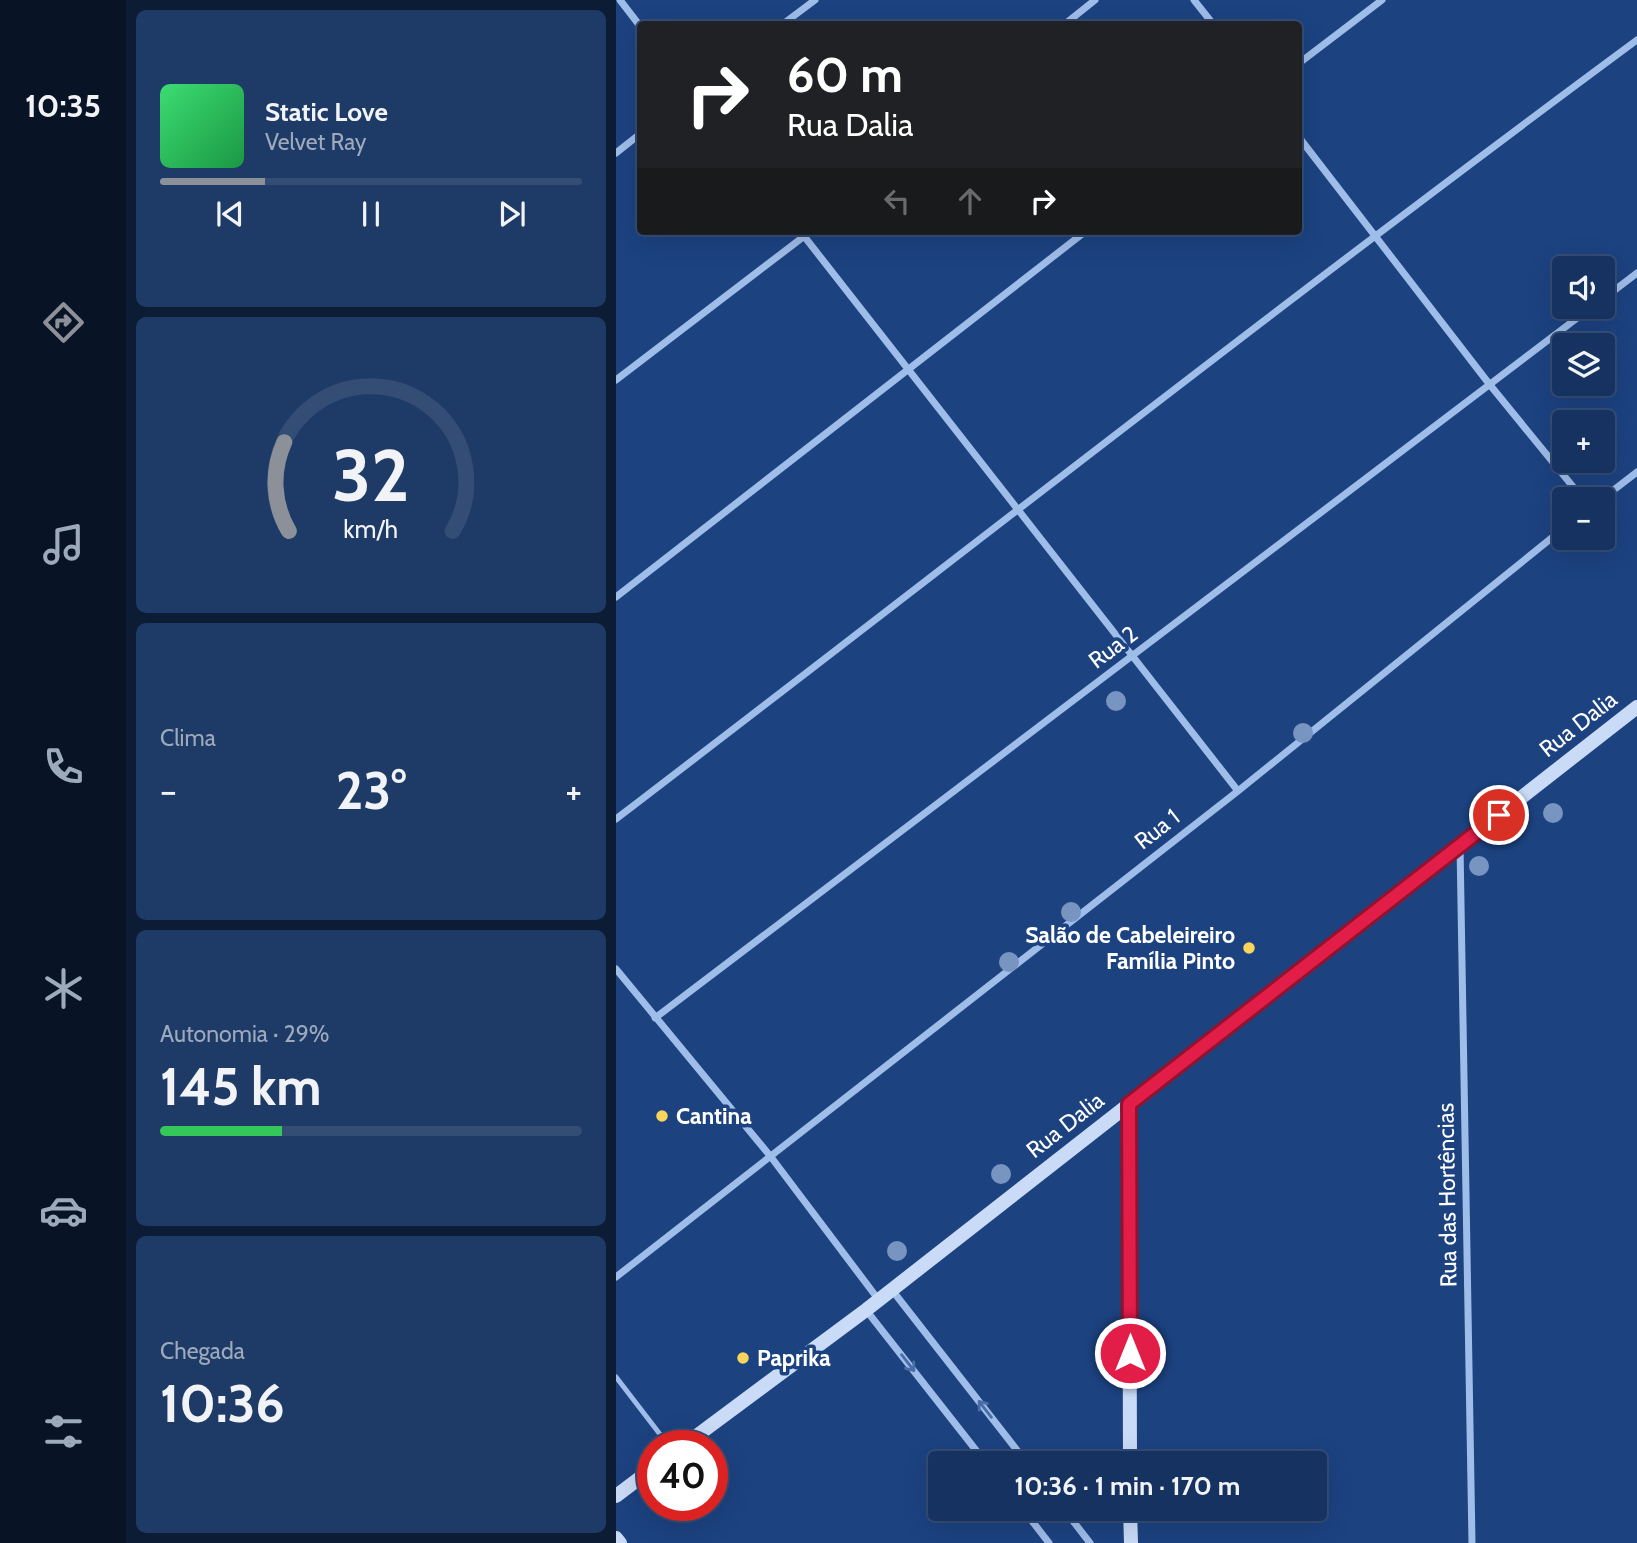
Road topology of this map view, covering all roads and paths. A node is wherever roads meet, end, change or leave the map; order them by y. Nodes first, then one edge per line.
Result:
1 (620, 0) edge
2 (815, 0) edge
3 (1095, 0) edge
4 (1194, 0) edge
5 (1382, 0) edge
6 (787, 21) edge
7 (1069, 21) edge
8 (1211, 21) edge
9 (637, 22) edge
10 (1637, 40) edge
11 (1302, 61) edge
12 (637, 136) edge
13 (1302, 141) edge
14 (616, 153) edge
15 (1373, 234) junction
16 (802, 235) edge
17 (807, 235) edge
18 (1081, 235) edge
19 (1637, 273) edge
20 (1615, 290) edge
21 (1576, 319) edge
22 (909, 370) junction
23 (616, 380) edge
24 (1490, 385) junction
25 (1637, 472) edge
26 (1574, 487) edge
27 (1615, 489) edge
28 (1018, 512) junction
29 (1552, 538) edge
30 (616, 597) edge
31 (1132, 657) junction
32 (1637, 707) edge
33 (1238, 791) junction
34 (616, 818) edge
35 (1460, 846) junction
36 (616, 969) edge
37 (655, 1018) junction
38 (1129, 1104) junction
39 (771, 1157) junction
40 (616, 1278) edge
41 (891, 1289) junction
42 (878, 1299) junction
43 (866, 1310) junction
44 (616, 1377) edge
45 (657, 1430) edge
46 (705, 1430) edge
47 (977, 1451) edge
48 (1018, 1451) edge
49 (1130, 1451) edge
50 (637, 1480) edge
51 (616, 1496) edge
52 (1032, 1521) edge
53 (1073, 1521) edge
54 (1130, 1521) edge
55 (616, 1538) edge
56 (620, 1543) edge
57 (1049, 1543) edge
58 (1090, 1543) edge
59 (1130, 1543) edge
60 (1472, 1543) edge

1 - 9 street
2 - 6 street
3 - 7 street
4 - 8 street
5 - 11 street
10 - 15 street
12 - 14 street
13 - 15 street
15 - 24 street
15 - 28 street
16 - 23 street
17 - 22 street
18 - 22 street
19 - 20 street
21 - 24 street, Rua 2
22 - 28 street
22 - 30 street
24 - 26 street
24 - 31 street, Rua 2
25 - 27 street
28 - 31 street
28 - 34 street
29 - 33 street, Rua 1
31 - 33 street
31 - 37 street, Rua 2
32 - 35 street, Rua Dalia
33 - 39 street, Rua 1
35 - 38 street, Rua Dalia
35 - 60 street, Rua das Hortências
36 - 37 street
37 - 39 street
38 - 41 street, Rua Dalia
38 - 49 street
39 - 40 street, Rua 1
39 - 42 street
41 - 42 street, Rua Dalia
48 -> 41 street
42 - 43 street, Rua Dalia
43 - 46 street, Rua Dalia
43 -> 47 street
44 - 45 lane
50 - 51 street
52 - 57 street
53 - 58 street
54 - 59 street
55 - 56 street

